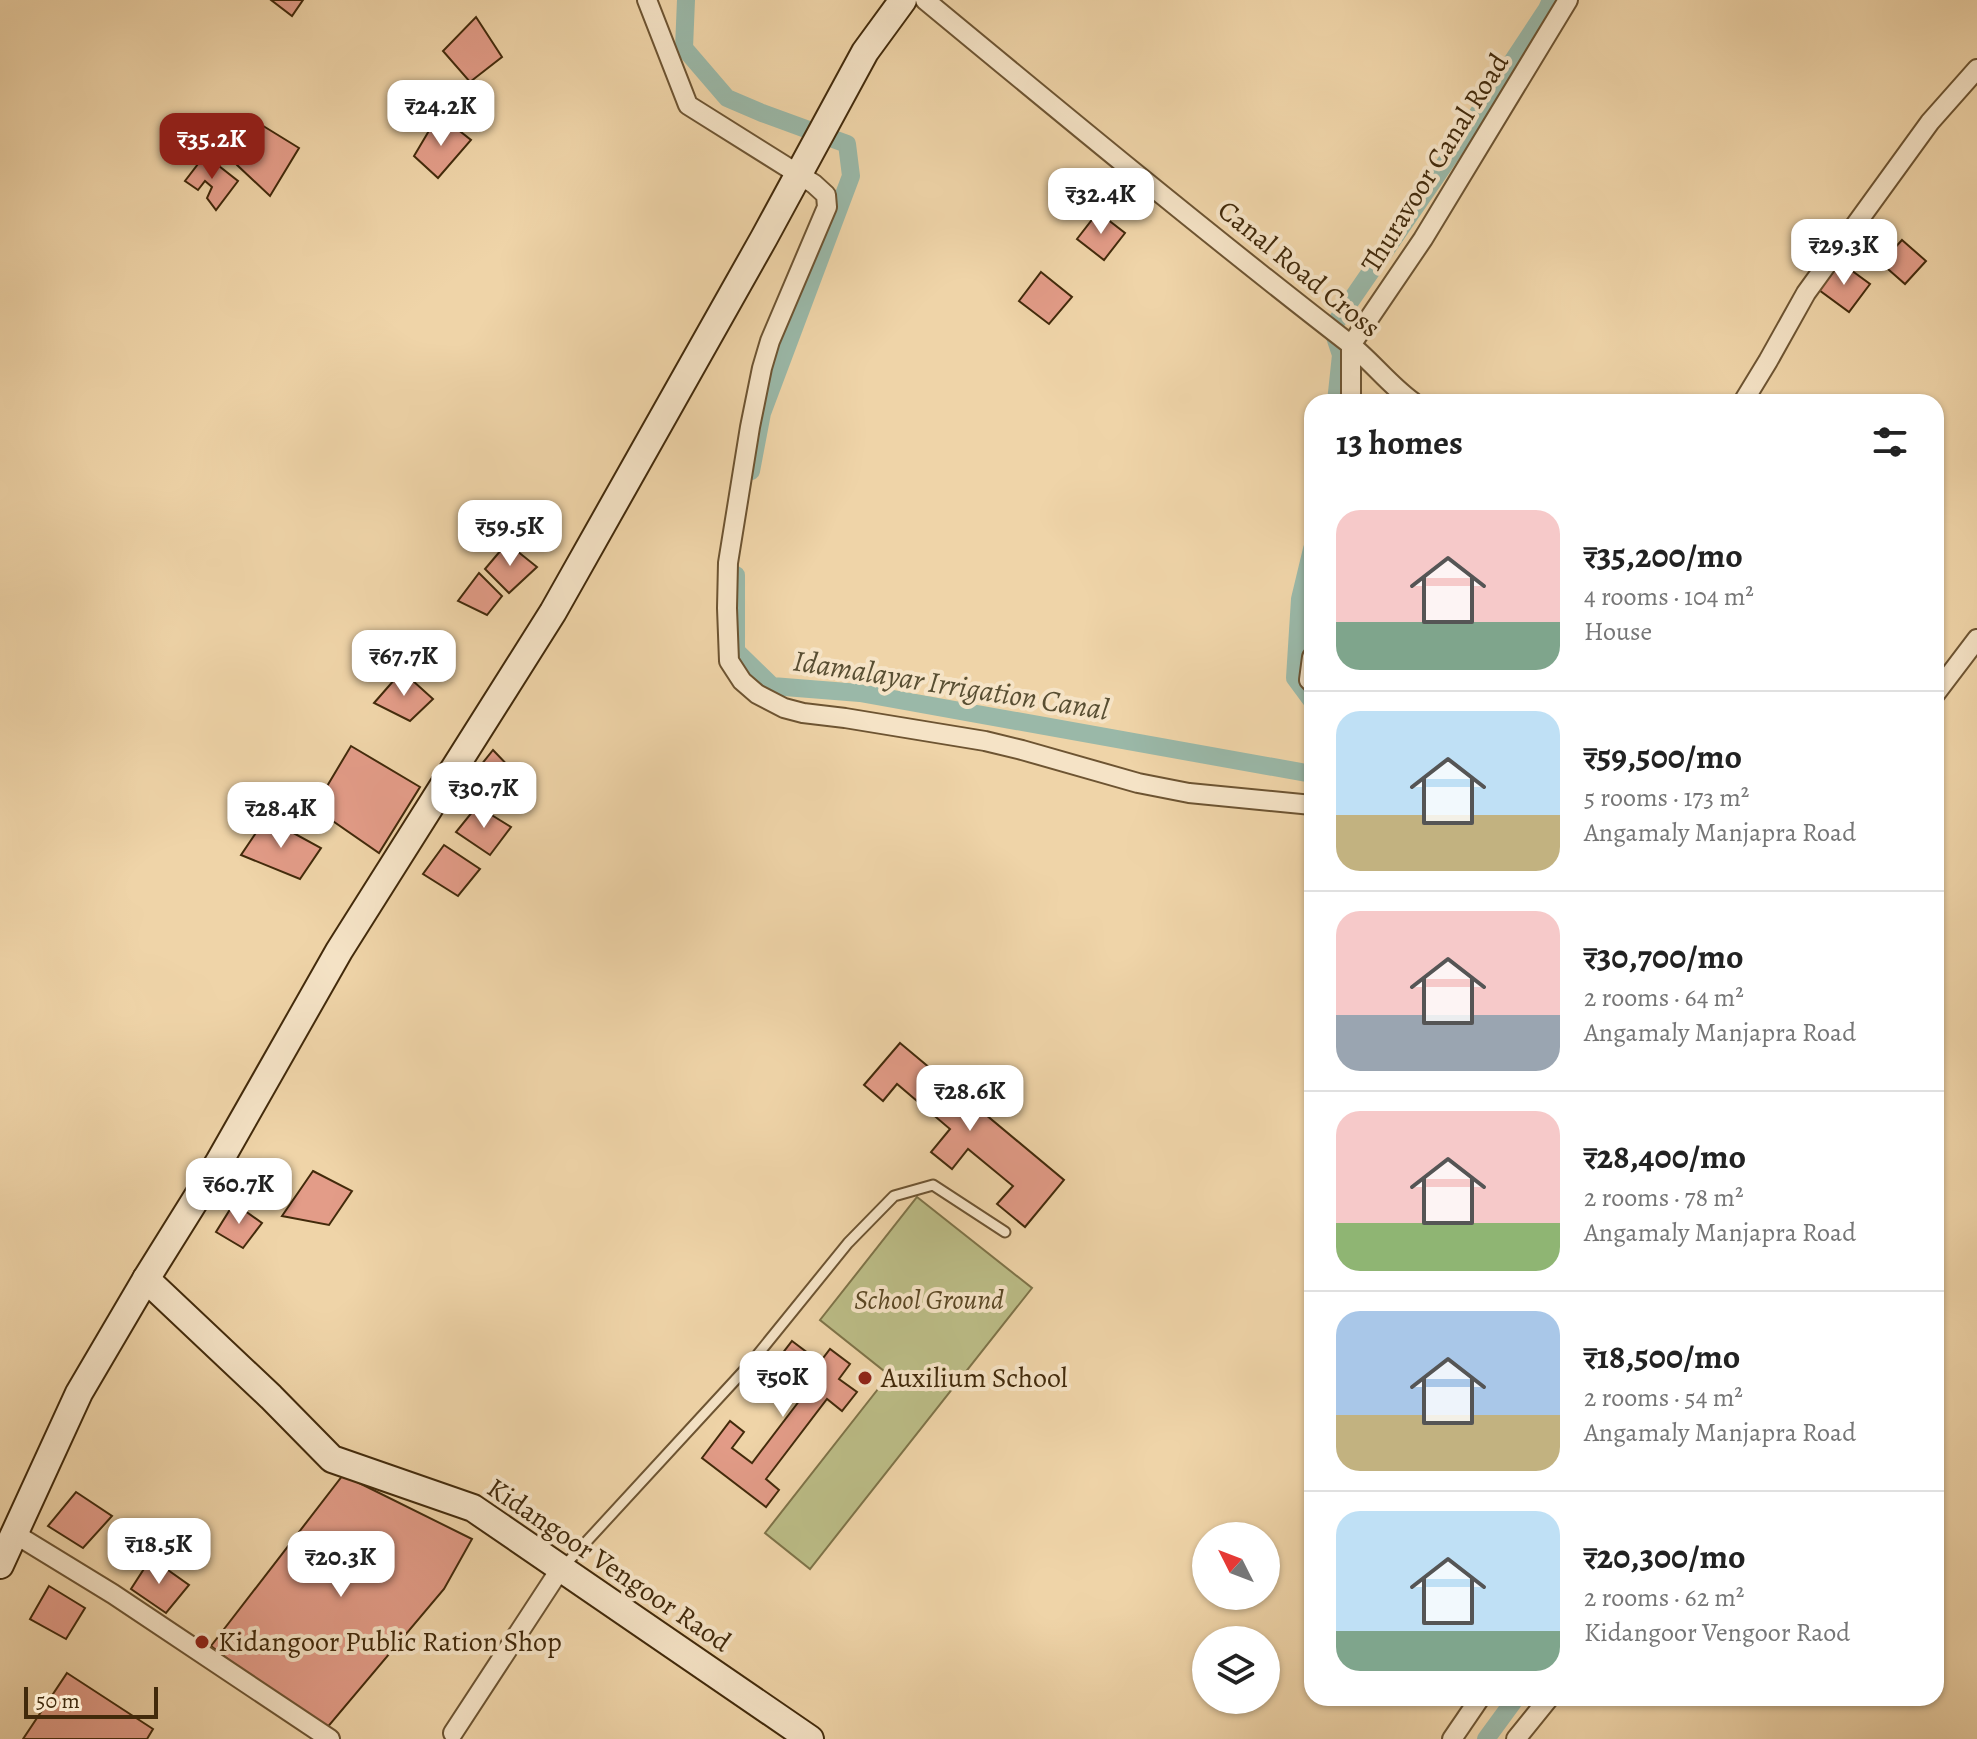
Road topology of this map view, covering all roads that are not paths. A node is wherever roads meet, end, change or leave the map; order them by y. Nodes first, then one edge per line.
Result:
1 (647, 0) edge
2 (903, 0) edge
3 (925, 0) edge
4 (1568, 0) edge
5 (1977, 69) edge
6 (801, 169) junction
7 (1351, 345) junction
8 (1351, 394) edge
9 (1402, 394) edge
10 (1748, 394) edge
11 (1977, 639) edge
12 (1944, 682) edge
13 (1304, 804) edge
14 (1005, 1232) dead end
15 (146, 1279) junction
16 (15, 1534) junction
17 (0, 1565) edge
18 (561, 1568) junction
19 (1475, 1706) edge
20 (1543, 1706) edge
21 (453, 1733) dead end
22 (330, 1739) edge
23 (810, 1739) edge
24 (1452, 1739) edge
25 (1516, 1739) edge

1 - 6 street
2 - 6 main road
3 - 7 street, Canal Road Cross
4 - 7 street, Thuravoor Canal Road
5 - 10 street
6 - 13 street
6 - 15 main road
7 - 8 street
7 - 9 street, Canal Road Cross
11 - 12 street
14 - 18 lane
15 - 16 main road
15 - 18 main road, Kidangoor Vengoor Raod
16 - 17 main road
16 - 22 street
18 - 21 street
18 - 23 main road, Kidangoor Vengoor Raod
19 - 24 street
20 - 25 street

